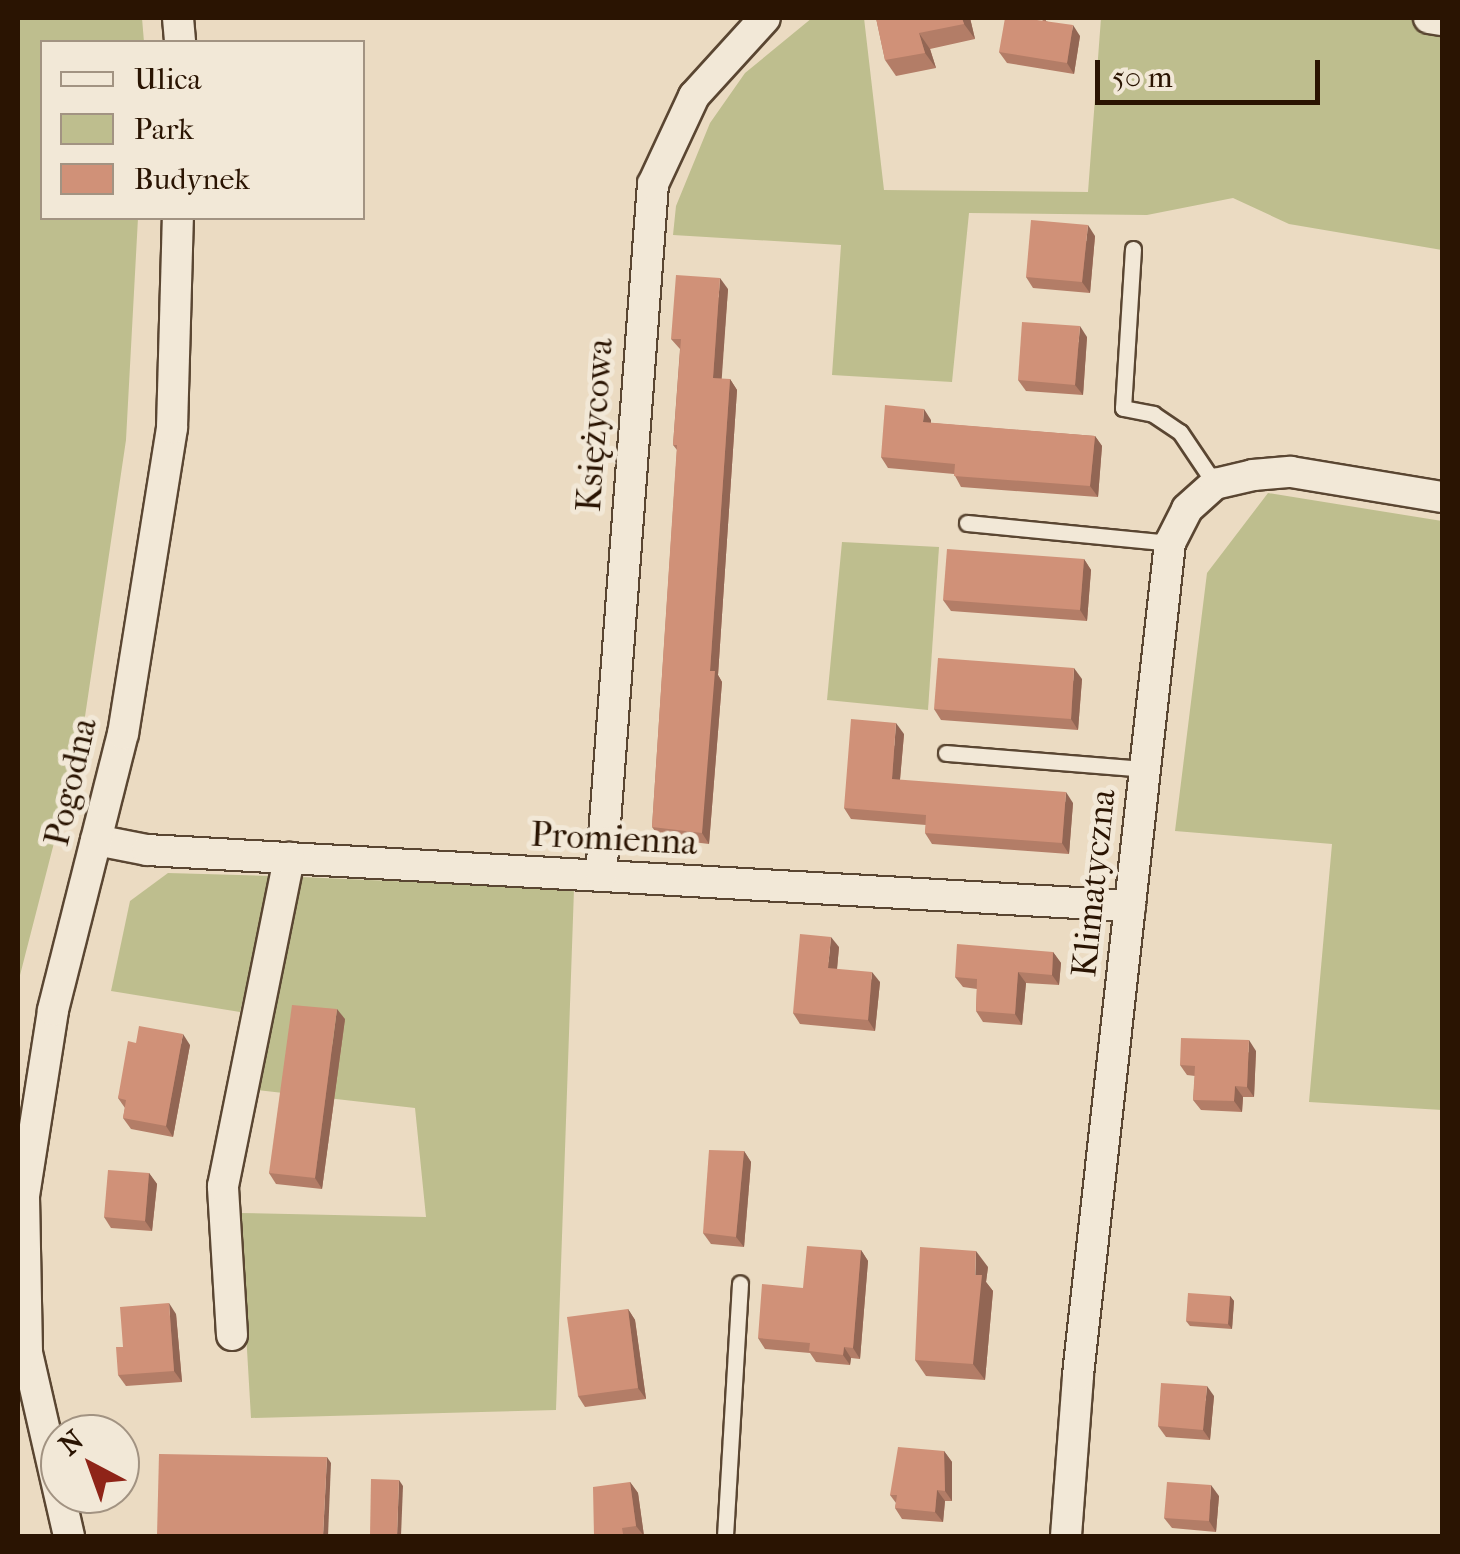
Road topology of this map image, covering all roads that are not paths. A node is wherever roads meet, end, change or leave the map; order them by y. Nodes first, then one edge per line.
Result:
1 (765, 18) edge
2 (1429, 18) edge
3 (1442, 20) edge
4 (178, 220) edge
5 (1133, 249) dead end
6 (1215, 484) junction
7 (1442, 497) edge
8 (967, 524) dead end
9 (1170, 543) junction
10 (946, 753) dead end
11 (1145, 768) junction
12 (96, 840) junction
13 (289, 858) junction
14 (601, 876) junction
15 (1130, 906) junction
16 (740, 1283) dead end
17 (232, 1336) dead end
18 (69, 1536) edge
19 (725, 1536) edge
20 (1066, 1536) edge

1 - 14 street, Księżycowa
2 - 3 street
4 - 12 street, Pogodna
5 - 6 lane
6 - 7 street
6 - 9 street, Klimatyczna
8 - 9 lane
9 - 11 street, Klimatyczna
10 - 11 lane
11 - 15 street, Klimatyczna
12 - 13 street, Promienna
12 - 18 street, Pogodna
13 - 14 street, Promienna
13 - 17 street
14 - 15 street, Promienna
15 - 20 street, Klimatyczna
16 - 19 lane

